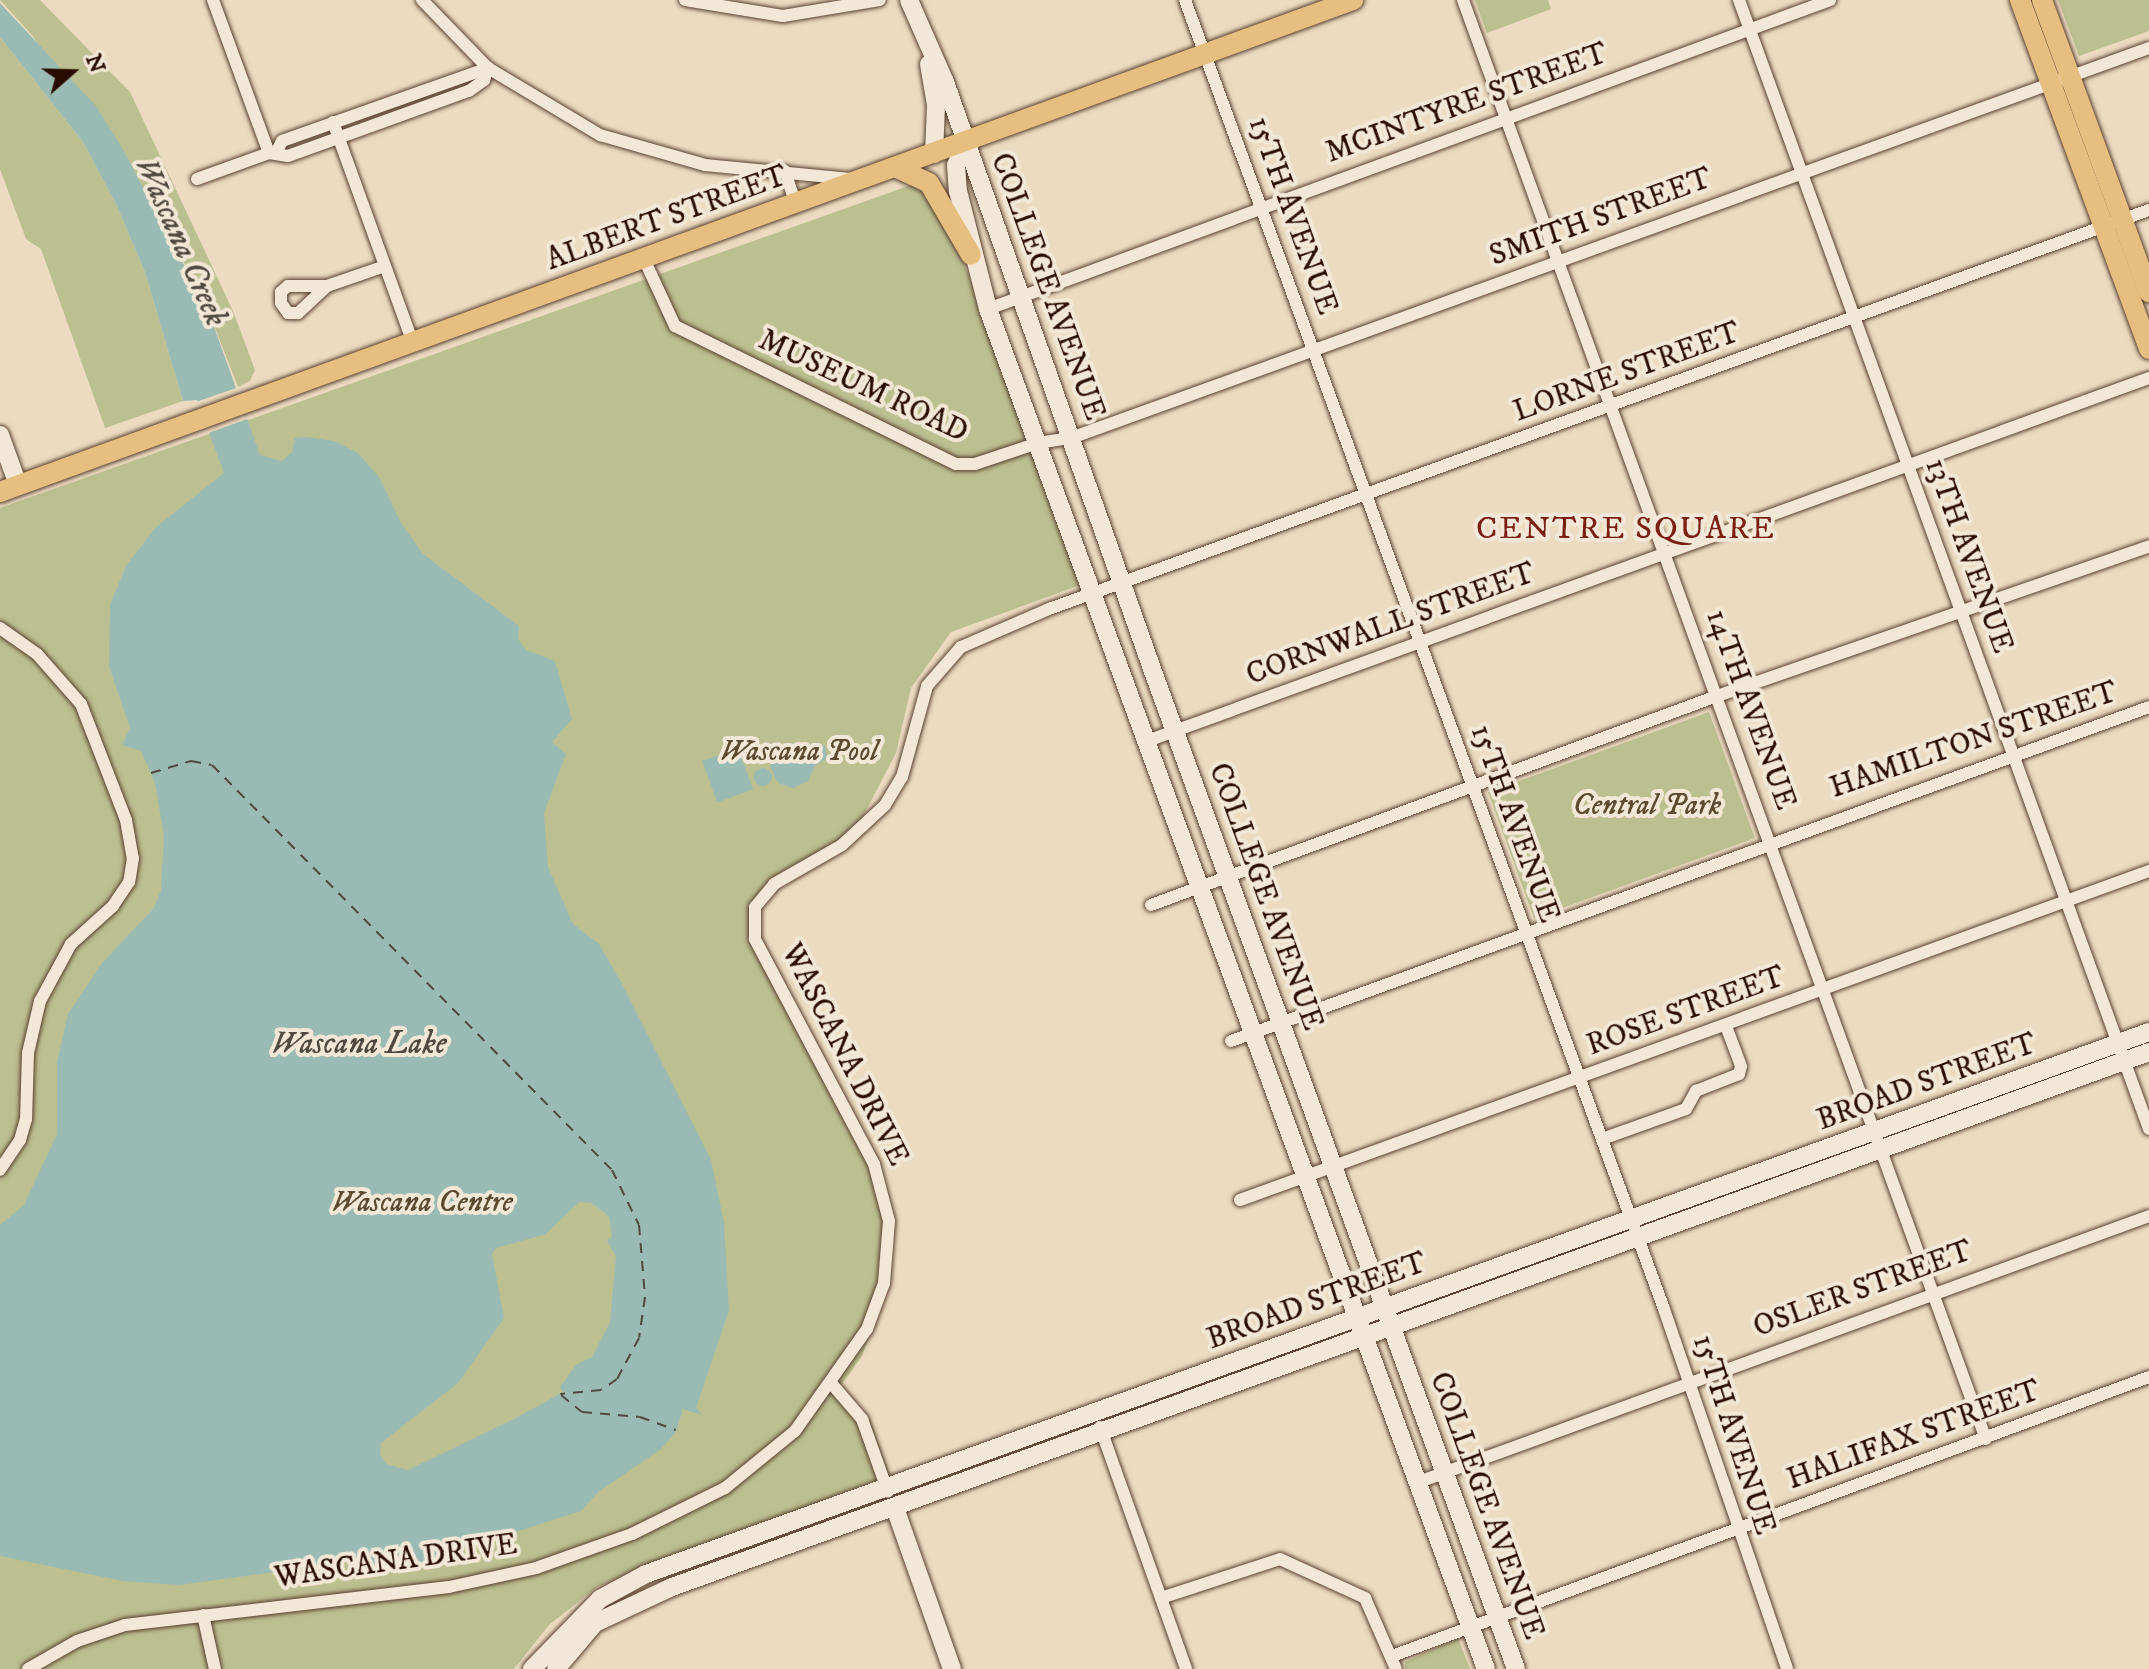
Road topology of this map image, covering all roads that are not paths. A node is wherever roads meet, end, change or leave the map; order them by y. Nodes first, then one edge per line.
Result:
1 (213, 0) edge
2 (422, 0) edge
3 (685, 0) edge
4 (880, 0) edge
5 (909, 0) edge
6 (1185, 0) edge
7 (1353, 0) edge
8 (1463, 0) edge
9 (1739, 0) edge
10 (1830, 0) edge
11 (2020, 0) edge
12 (2042, 0) edge
13 (1749, 29) junction
14 (2149, 48) edge
15 (927, 50) junction
16 (1205, 54) junction
17 (488, 68) junction
18 (2061, 81) junction
19 (1506, 117) junction
20 (333, 122) junction
21 (339, 138) junction
22 (966, 143) junction
23 (273, 153) junction
24 (934, 154) junction
25 (897, 168) junction
26 (785, 171) junction
27 (1802, 173) junction
28 (197, 179) dead end
29 (860, 180) junction
30 (796, 204) junction
31 (1261, 206) junction
32 (2149, 210) edge
33 (2122, 219) junction
34 (2102, 227) junction
35 (971, 255) junction
36 (644, 259) junction
37 (1558, 261) junction
38 (385, 266) junction
39 (327, 286) dead end
40 (2149, 292) edge
41 (1020, 297) junction
42 (988, 309) junction
43 (1854, 317) junction
44 (408, 345) junction
45 (1313, 349) junction
46 (2149, 349) edge
47 (2149, 378) edge
48 (1611, 406) junction
49 (0, 435) edge
50 (1071, 438) junction
51 (1038, 443) junction
52 (1908, 465) junction
53 (18, 485) edge
54 (1366, 496) junction
55 (2149, 546) edge
56 (1665, 553) junction
57 (1122, 585) junction
58 (1093, 593) junction
59 (1961, 612) junction
60 (0, 628) edge
61 (1420, 642) junction
62 (1717, 696) junction
63 (2149, 707) edge
64 (1176, 731) junction
65 (1147, 741) junction
66 (2013, 755) junction
67 (1473, 787) junction
68 (1770, 841) junction
69 (2149, 871) edge
70 (1230, 877) junction
71 (1199, 888) junction
72 (2066, 902) junction
73 (1151, 905) dead end
74 (1526, 930) junction
75 (1825, 990) junction
76 (1280, 1023) junction
77 (1726, 1026) junction
78 (2149, 1032) edge
79 (1252, 1033) junction
80 (1231, 1041) dead end
81 (2121, 1052) junction
82 (2149, 1052) edge
83 (1580, 1078) junction
84 (2149, 1129) edge
85 (1602, 1139) junction
86 (1879, 1140) junction
87 (1335, 1166) junction
88 (0, 1170) edge
89 (1306, 1176) junction
90 (1240, 1200) dead end
91 (2149, 1216) edge
92 (1630, 1218) junction
93 (1638, 1238) junction
94 (1935, 1292) junction
95 (1383, 1308) junction
96 (1357, 1317) junction
97 (1391, 1328) junction
98 (1365, 1338) junction
99 (2149, 1377) edge
100 (1688, 1382) junction
101 (831, 1383) junction
102 (1094, 1412) junction
103 (1102, 1435) junction
104 (1986, 1439) junction
105 (1444, 1472) junction
106 (1416, 1483) junction
107 (887, 1487) junction
108 (895, 1508) junction
109 (1736, 1528) junction
110 (1161, 1598) junction
111 (203, 1615) junction
112 (1497, 1615) junction
113 (1470, 1626) junction
114 (1392, 1656) junction
115 (28, 1669) edge
116 (215, 1669) edge
117 (532, 1669) edge
118 (556, 1669) edge
119 (952, 1669) edge
120 (1186, 1669) edge
121 (1396, 1669) edge
122 (1486, 1669) edge
123 (1516, 1669) edge
124 (1787, 1669) edge

1 - 23 street
2 - 17 street
3 - 4 street
5 - 15 main road, COLLEGE AVENUE
6 - 16 street, 15TH AVENUE
7 - 16 main road, ALBERT STREET
8 - 19 street, 14TH AVENUE
9 - 13 street, 13TH AVENUE
10 - 13 street, MCINTYRE STREET
11 - 18 main road
12 - 18 main road
13 - 19 street, MCINTYRE STREET
13 - 27 street, 13TH AVENUE
14 - 18 street, SMITH STREET
15 - 22 main road, COLLEGE AVENUE
15 - 24 main road, COLLEGE AVENUE
16 - 22 main road, ALBERT STREET
16 - 31 street, 15TH AVENUE
17 - 20 street
17 - 21 street
17 - 26 street
18 - 27 street, SMITH STREET
18 - 33 main road
18 - 34 main road
19 - 31 street, MCINTYRE STREET
19 - 37 street, 14TH AVENUE
20 - 21 street
20 - 23 street
21 - 23 street
21 - 38 street
22 - 24 main road, ALBERT STREET
22 - 35 main road, COLLEGE AVENUE
22 - 41 main road, COLLEGE AVENUE
23 - 28 street
24 - 25 main road, ALBERT STREET
25 - 29 main road, ALBERT STREET
25 - 35 main road
26 - 29 street
26 - 30 street
27 - 37 street, SMITH STREET
27 - 43 street, 13TH AVENUE
29 - 30 main road, ALBERT STREET
30 - 36 main road, ALBERT STREET
31 - 41 street, MCINTYRE STREET
31 - 45 street, 15TH AVENUE
32 - 33 street, LORNE STREET
33 - 34 street, LORNE STREET
33 - 40 main road
34 - 43 street, LORNE STREET
34 - 46 main road
35 - 42 main road, COLLEGE AVENUE
36 - 44 main road, ALBERT STREET
36 - 51 street, MUSEUM ROAD
37 - 45 street, SMITH STREET
37 - 48 street, 14TH AVENUE
38 - 39 street
38 - 44 street
41 - 42 street, MCINTYRE STREET
41 - 50 main road, COLLEGE AVENUE
42 - 51 main road, COLLEGE AVENUE
43 - 48 street, LORNE STREET
43 - 52 street, 13TH AVENUE
44 - 53 main road, ALBERT STREET
45 - 50 street, SMITH STREET
45 - 54 street, 15TH AVENUE
47 - 52 street, CORNWALL STREET
48 - 54 street, LORNE STREET
48 - 56 street, 14TH AVENUE
49 - 53 main road
50 - 51 street, MUSEUM ROAD
50 - 57 main road, COLLEGE AVENUE
51 - 58 main road, COLLEGE AVENUE
52 - 56 street, CORNWALL STREET
52 - 59 street, 13TH AVENUE
54 - 57 street, LORNE STREET
54 - 61 street, 15TH AVENUE
55 - 59 street
56 - 61 street, CORNWALL STREET
56 - 62 street, 14TH AVENUE
57 - 58 street, WASCANA DRIVE
57 - 64 main road, COLLEGE AVENUE
58 - 65 main road, COLLEGE AVENUE
58 - 101 street, WASCANA DRIVE
59 - 62 street
59 - 66 street, 13TH AVENUE
60 - 88 street
61 - 64 street, CORNWALL STREET
61 - 67 street, 15TH AVENUE
62 - 67 street
62 - 68 street, 14TH AVENUE
63 - 66 street, HAMILTON STREET
64 - 65 street, CORNWALL STREET
64 - 70 main road, COLLEGE AVENUE
65 - 71 main road, COLLEGE AVENUE
66 - 68 street, HAMILTON STREET
66 - 72 street, 13TH AVENUE
67 - 70 street
67 - 74 street, 15TH AVENUE
68 - 74 street, HAMILTON STREET
68 - 75 street, 14TH AVENUE
69 - 72 street, ROSE STREET
70 - 71 street
70 - 76 main road, COLLEGE AVENUE
71 - 73 street
71 - 79 main road, COLLEGE AVENUE
72 - 75 street, ROSE STREET
72 - 81 street, 13TH AVENUE
74 - 76 street, HAMILTON STREET
74 - 83 street, 15TH AVENUE
75 - 77 street, ROSE STREET
75 - 86 street, 14TH AVENUE
76 - 79 street, HAMILTON STREET
76 - 87 main road, COLLEGE AVENUE
77 - 83 street, ROSE STREET
77 - 85 street
78 - 81 main road, BROAD STREET
79 - 80 street, HAMILTON STREET
79 - 89 main road, COLLEGE AVENUE
81 - 82 main road, BROAD STREET
81 - 84 street, 13TH AVENUE
81 - 86 main road, BROAD STREET
83 - 85 street, 15TH AVENUE
83 - 87 street, ROSE STREET
85 - 92 street, 15TH AVENUE
86 - 92 main road, BROAD STREET
86 - 93 main road, BROAD STREET
86 - 94 street, 14TH AVENUE
87 - 89 street, ROSE STREET
87 - 95 main road, COLLEGE AVENUE
89 - 90 street, ROSE STREET
89 - 96 main road, COLLEGE AVENUE
91 - 94 street, OSLER STREET
92 - 93 street, 15TH AVENUE
92 - 95 main road, BROAD STREET
93 - 97 main road, BROAD STREET
93 - 100 street, 15TH AVENUE
94 - 100 street, OSLER STREET
94 - 104 street, 14TH AVENUE
95 - 96 main road, BROAD STREET
95 - 97 main road, COLLEGE AVENUE
96 - 98 main road, COLLEGE AVENUE
96 - 102 main road, BROAD STREET
97 - 98 main road, BROAD STREET
97 - 105 main road, COLLEGE AVENUE
98 - 103 main road, BROAD STREET
98 - 106 main road, COLLEGE AVENUE
99 - 104 street, HALIFAX STREET
100 - 105 street, OSLER STREET
100 - 109 street, 15TH AVENUE
101 - 107 street
101 - 111 street, WASCANA DRIVE
102 - 103 street
102 - 107 main road, BROAD STREET
103 - 108 main road, BROAD STREET
103 - 110 street
104 - 109 street, HALIFAX STREET
105 - 106 street, OSLER STREET
105 - 112 main road, COLLEGE AVENUE
106 - 113 main road, COLLEGE AVENUE
107 - 108 street
107 - 117 main road, BROAD STREET
108 - 118 main road, BROAD STREET
108 - 119 main road
109 - 112 street, HALIFAX STREET
109 - 124 street, 15TH AVENUE
110 - 114 street
110 - 120 street
111 - 115 street, WASCANA DRIVE
111 - 116 street
112 - 113 street, HALIFAX STREET
112 - 123 main road, COLLEGE AVENUE
113 - 114 street, HALIFAX STREET
113 - 122 main road, COLLEGE AVENUE
114 - 121 street

